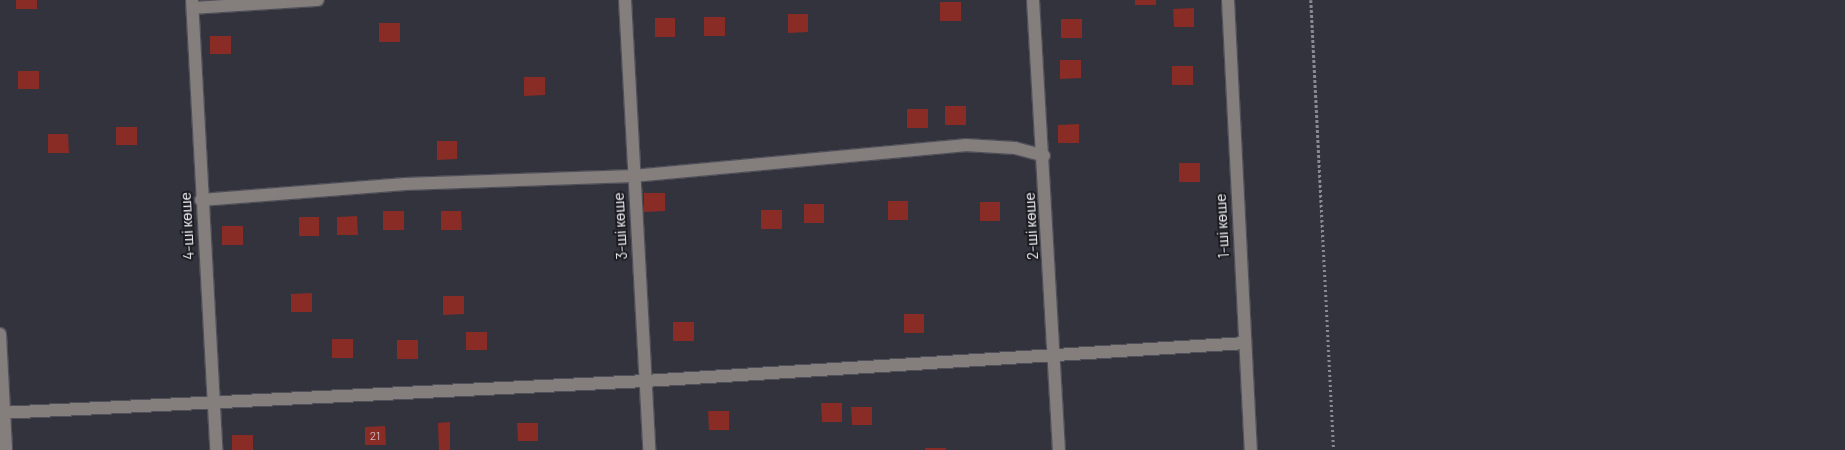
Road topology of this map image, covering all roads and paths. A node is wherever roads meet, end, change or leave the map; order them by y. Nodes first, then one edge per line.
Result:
1 (318, 0) edge
2 (625, 0) edge
3 (1033, 0) edge
4 (1228, 0) edge
5 (1311, 0) edge
6 (193, 4) edge
7 (1044, 156) junction
8 (633, 176) junction
9 (201, 200) junction
10 (0, 334) edge
11 (1245, 344) junction
12 (1053, 354) junction
13 (645, 381) junction
14 (213, 403) junction
15 (2, 413) edge
16 (6, 450) edge
17 (216, 450) edge
18 (648, 450) edge
19 (1059, 450) edge
20 (1251, 450) edge
21 (1334, 450) edge

1 - 6 lane
2 - 8 lane, 3-ші көше
3 - 7 lane, 2-ші көше
4 - 11 lane, 1-ші көше
5 - 21 path
6 - 9 lane, 4-ші көше
7 - 8 lane
7 - 12 lane, 2-ші көше
8 - 9 lane
8 - 13 lane, 3-ші көше
9 - 14 lane, 4-ші көше
10 - 15 lane
11 - 12 lane
11 - 20 lane, 1-ші көше
12 - 13 lane
12 - 19 lane, 2-ші көше
13 - 14 lane
13 - 18 lane, 3-ші көше
14 - 15 lane
14 - 17 lane, 4-ші көше
15 - 16 lane

